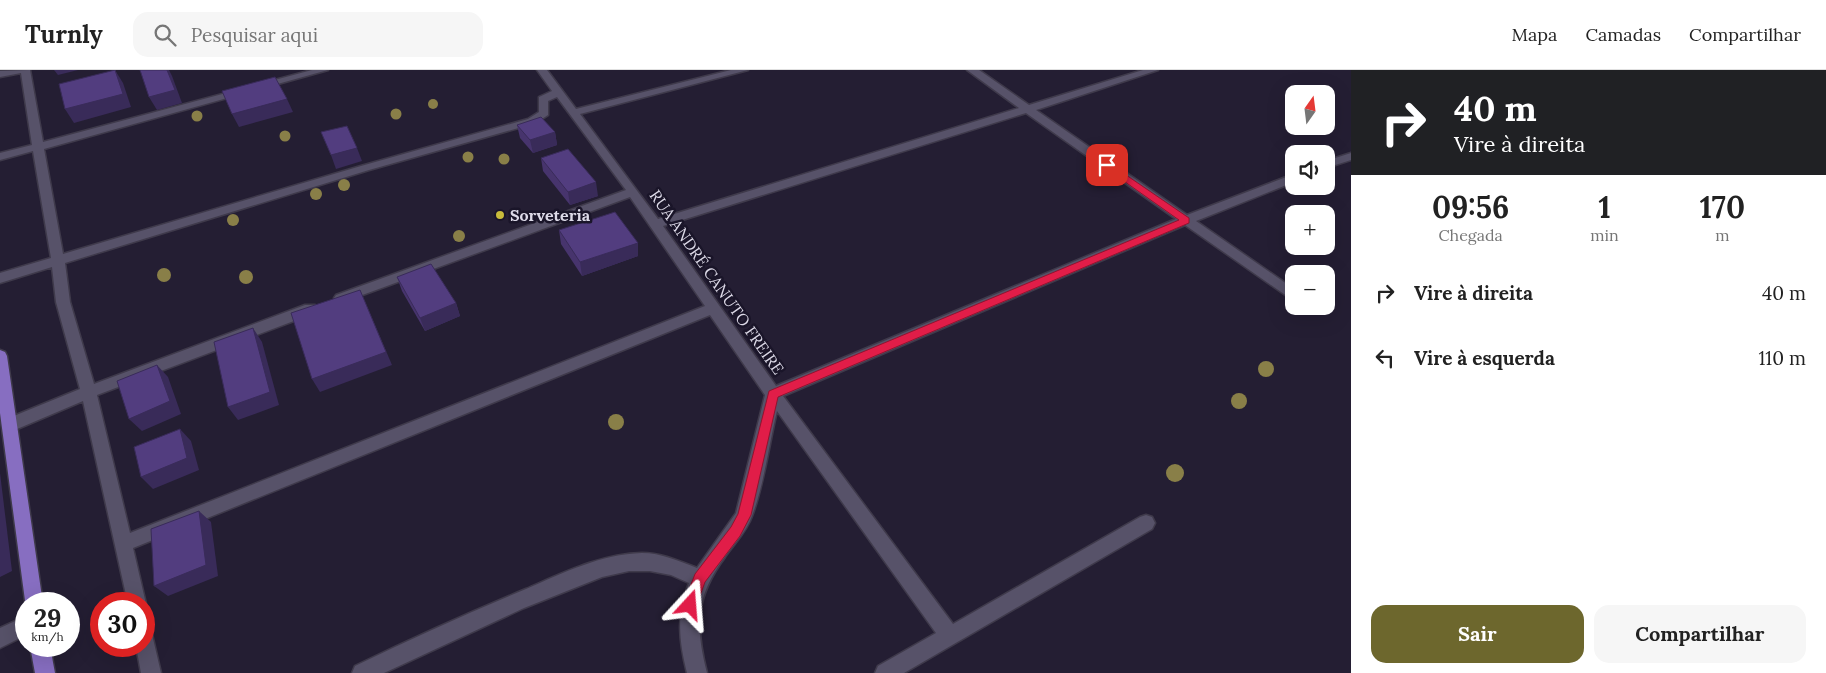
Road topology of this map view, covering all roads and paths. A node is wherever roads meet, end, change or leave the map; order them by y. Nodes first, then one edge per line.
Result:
1 (24, 70) edge
2 (323, 70) edge
3 (542, 70) edge
4 (743, 70) edge
5 (972, 70) edge
6 (1153, 70) edge
7 (0, 74) edge
8 (557, 92) junction
9 (1028, 109) junction
10 (572, 113) junction
11 (39, 146) junction
12 (1351, 156) edge
13 (0, 157) edge
14 (1335, 162) edge
15 (1285, 182) edge
16 (633, 192) junction
17 (1186, 220) junction
18 (656, 224) junction
19 (58, 261) junction
20 (0, 278) edge
21 (1285, 290) edge
22 (713, 308) junction
23 (0, 356) edge
24 (89, 392) junction
25 (773, 394) junction
26 (10, 425) junction
27 (1146, 523) dead end
28 (125, 543) junction
29 (700, 578) junction
30 (32, 592) edge
31 (135, 592) edge
32 (15, 630) edge
33 (950, 636) junction
34 (0, 638) edge
35 (42, 657) edge
36 (148, 657) edge
37 (44, 673) edge
38 (151, 673) edge
39 (362, 673) edge
40 (697, 673) edge
41 (885, 673) edge

1 - 7 street
1 - 11 street
2 - 11 street
3 - 8 street, RUA ANDRÉ CANUTO FREIRE
4 - 10 street
5 - 9 street
6 - 9 street
8 - 10 street, RUA ANDRÉ CANUTO FREIRE
8 - 19 street
9 - 17 street
9 - 18 street
10 - 16 street, RUA ANDRÉ CANUTO FREIRE
11 - 13 street
11 - 19 street
12 - 14 street
15 - 17 street
16 - 18 street, RUA ANDRÉ CANUTO FREIRE
16 - 24 street
17 - 21 street
17 - 25 street
18 - 22 street, RUA ANDRÉ CANUTO FREIRE
19 - 20 street
19 - 24 street
22 - 25 street, RUA ANDRÉ CANUTO FREIRE
22 - 28 street
23 - 26 main road
24 - 26 street
24 - 28 street
25 - 29 street, RUA ANDRÉ CANUTO FREIRE
25 - 33 street
26 - 30 main road
27 - 33 street
28 - 31 street
29 - 39 street
29 - 40 street, RUA ANDRÉ CANUTO FREIRE
32 - 34 street
33 - 41 street
35 - 37 main road
36 - 38 street

